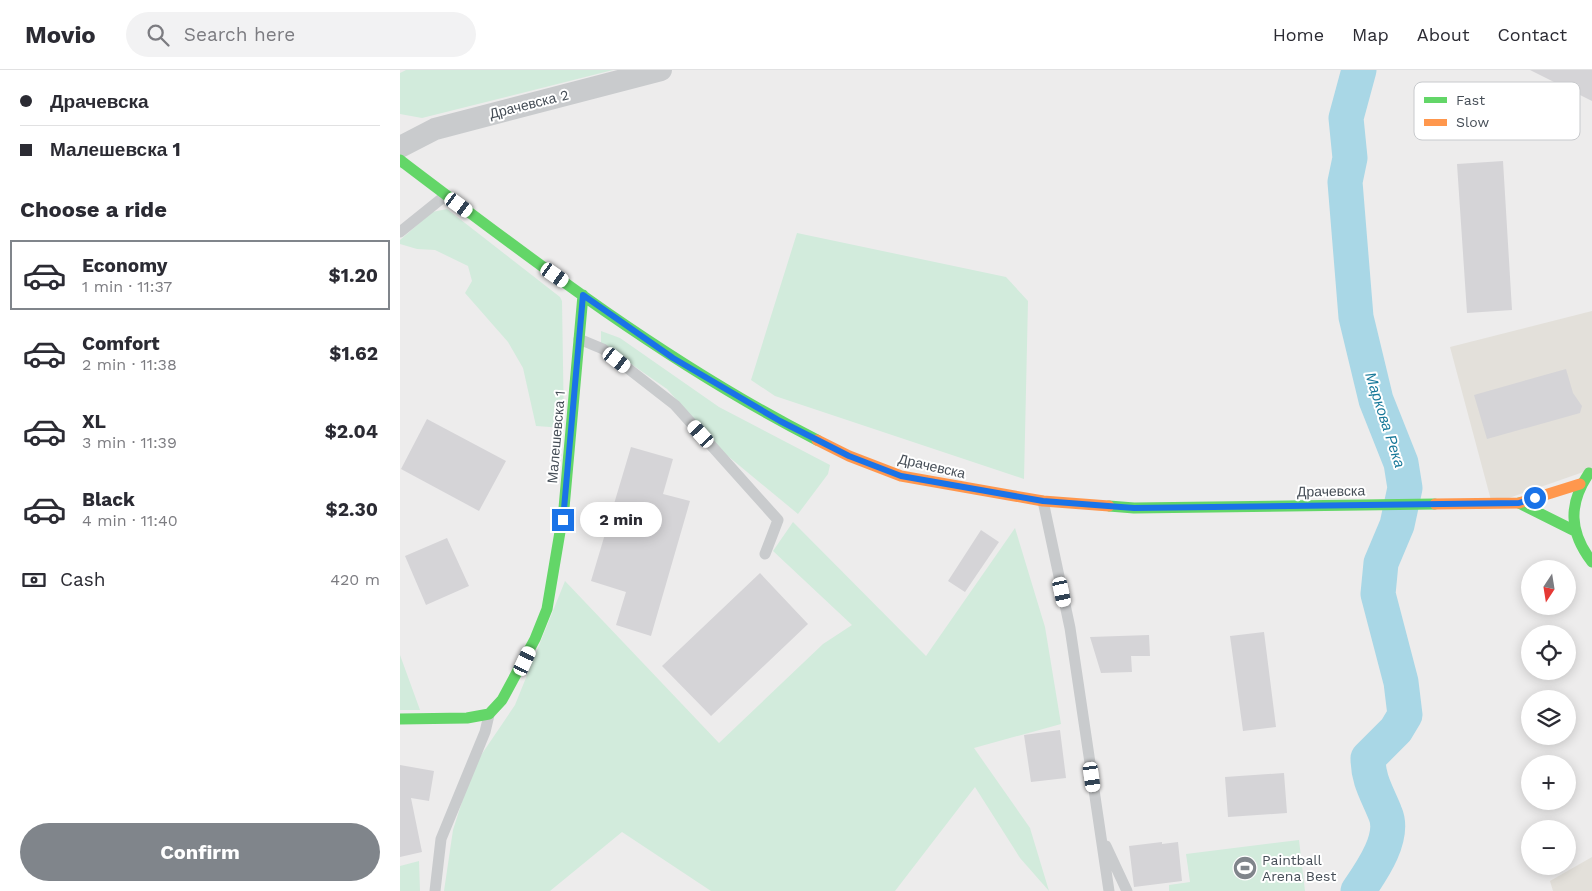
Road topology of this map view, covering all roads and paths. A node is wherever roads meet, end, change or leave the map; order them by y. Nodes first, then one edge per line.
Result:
1 (661, 70) edge
2 (400, 147) edge
3 (400, 160) edge
4 (446, 195) junction
5 (400, 232) edge
6 (583, 295) junction
7 (579, 339) junction
8 (1592, 469) edge
9 (1580, 484) junction
10 (1043, 501) junction
11 (1519, 503) junction
12 (1575, 531) junction
13 (765, 554) dead end
14 (1592, 562) edge
15 (489, 714) junction
16 (400, 719) edge
17 (1100, 833) junction
18 (435, 891) edge
19 (1109, 891) edge
20 (1127, 891) edge

1 - 2 street, Драчевска 2
3 - 4 main road, Драчевска
4 - 5 lane
4 - 6 main road, Драчевска
6 - 7 main road, Малешевска 1
6 - 10 main road, Драчевска
7 - 13 lane
7 - 15 main road, Малешевска 1
8 - 9 main road
9 - 11 main road, Драчевска
9 - 12 main road
10 - 11 main road, Драчевска
10 - 17 lane
11 - 12 main road, Драчевска
12 - 14 main road
15 - 16 main road
15 - 18 lane
17 - 19 lane
17 - 20 lane

